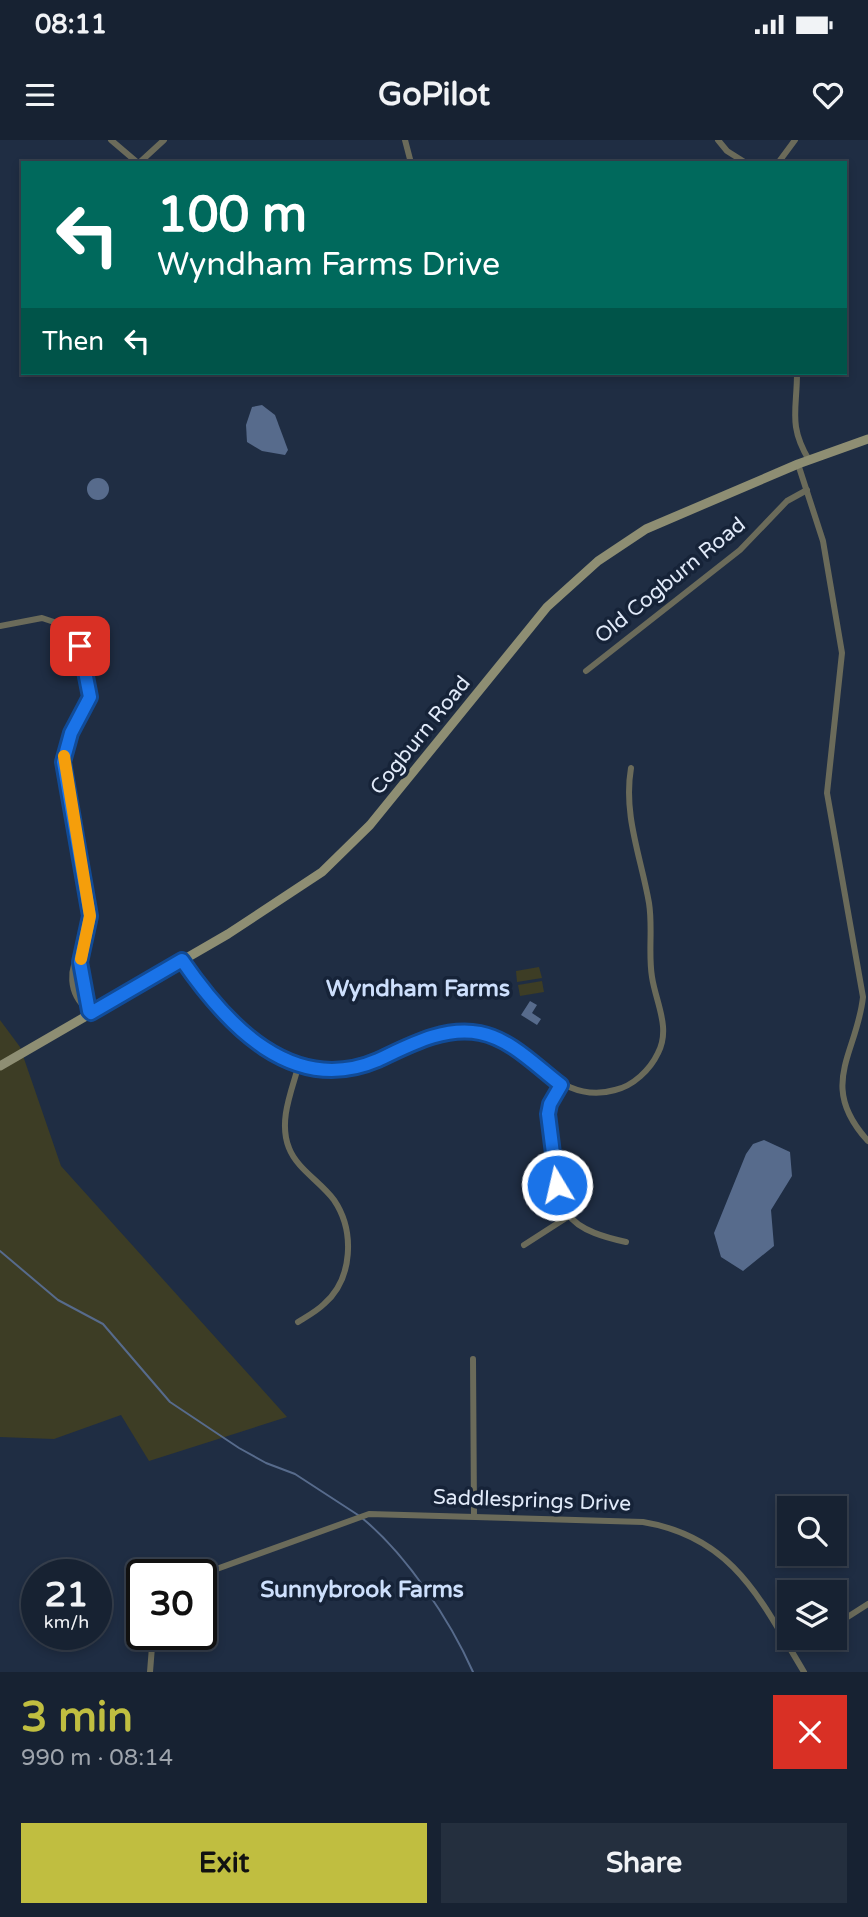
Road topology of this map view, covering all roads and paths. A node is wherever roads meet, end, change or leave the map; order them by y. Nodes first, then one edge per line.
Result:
1 (111, 140) edge
2 (164, 140) edge
3 (405, 140) edge
4 (718, 140) edge
5 (795, 140) edge
6 (137, 161) edge
7 (141, 161) edge
8 (410, 161) edge
9 (743, 161) edge
10 (779, 161) edge
11 (797, 375) edge
12 (868, 439) edge
13 (809, 460) junction
14 (798, 464) junction
15 (807, 491) junction
16 (0, 626) edge
17 (586, 671) dead end
18 (631, 768) dead end
19 (182, 960) junction
20 (90, 1012) junction
21 (299, 1064) junction
22 (0, 1066) edge
23 (561, 1085) junction
24 (868, 1141) edge
25 (569, 1216) junction
26 (626, 1242) dead end
27 (524, 1245) dead end
28 (298, 1322) dead end
29 (473, 1359) dead end
30 (474, 1515) junction
31 (217, 1569) edge
32 (868, 1604) edge
33 (847, 1617) edge
34 (777, 1626) edge
35 (152, 1650) edge
36 (791, 1650) edge
37 (150, 1672) edge
38 (804, 1672) edge

1 - 6 street
2 - 7 street
3 - 8 street
4 - 9 street
5 - 10 street
11 - 13 street
12 - 13 street, Cogburn Road
13 - 14 street, Cogburn Road
14 - 15 street
14 - 19 street, Cogburn Road
15 - 17 street, Old Cogburn Road
15 - 24 street
16 - 20 street
18 - 23 street
19 - 20 street, Cogburn Road
19 - 21 street
20 - 22 street, Cogburn Road
21 - 23 street
21 - 28 street
23 - 25 street
25 - 26 street
25 - 27 street
29 - 30 street
30 - 31 street, Saddlesprings Drive
30 - 34 street, Saddlesprings Drive
32 - 33 street
35 - 37 street
36 - 38 street, Saddlesprings Drive

